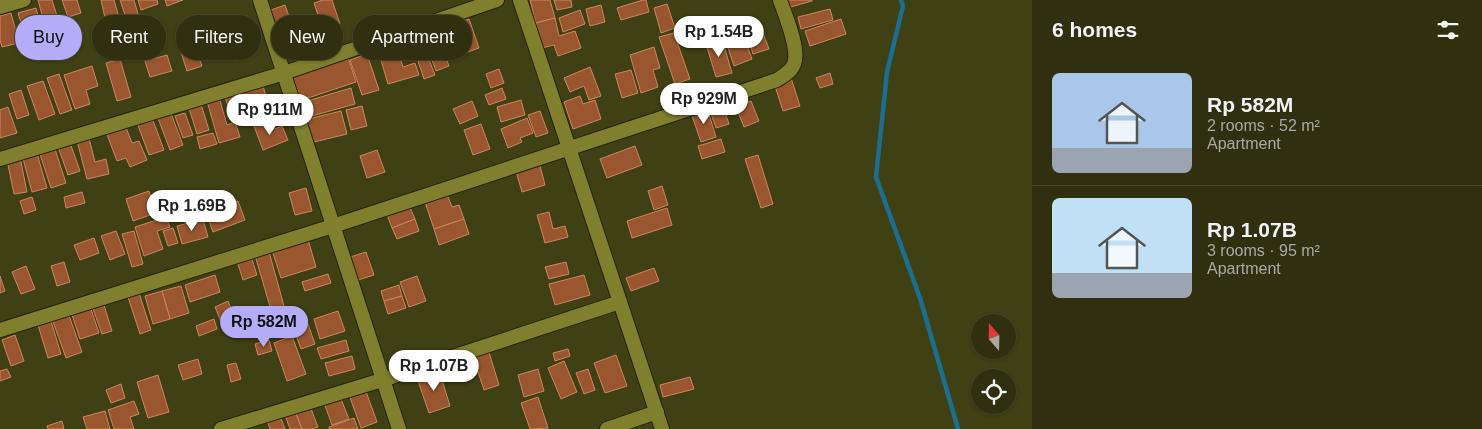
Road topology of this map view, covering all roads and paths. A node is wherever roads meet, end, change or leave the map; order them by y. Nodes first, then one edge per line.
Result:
1 (24, 0) edge
2 (260, 0) edge
3 (497, 0) edge
4 (520, 0) edge
5 (780, 0) edge
6 (0, 7) edge
7 (284, 73) junction
8 (570, 148) junction
9 (0, 158) edge
10 (333, 226) junction
11 (620, 302) junction
12 (0, 330) edge
13 (382, 380) junction
14 (657, 412) junction
15 (221, 429) edge
16 (399, 429) edge
17 (607, 429) edge
18 (662, 429) edge

1 - 6 street
2 - 7 street
3 - 7 street
4 - 8 street
5 - 8 street
7 - 9 street
7 - 10 street
8 - 10 street
8 - 11 street
10 - 12 street
10 - 13 street
11 - 13 street
11 - 14 street
13 - 15 street
13 - 16 street
14 - 17 street
14 - 18 street

